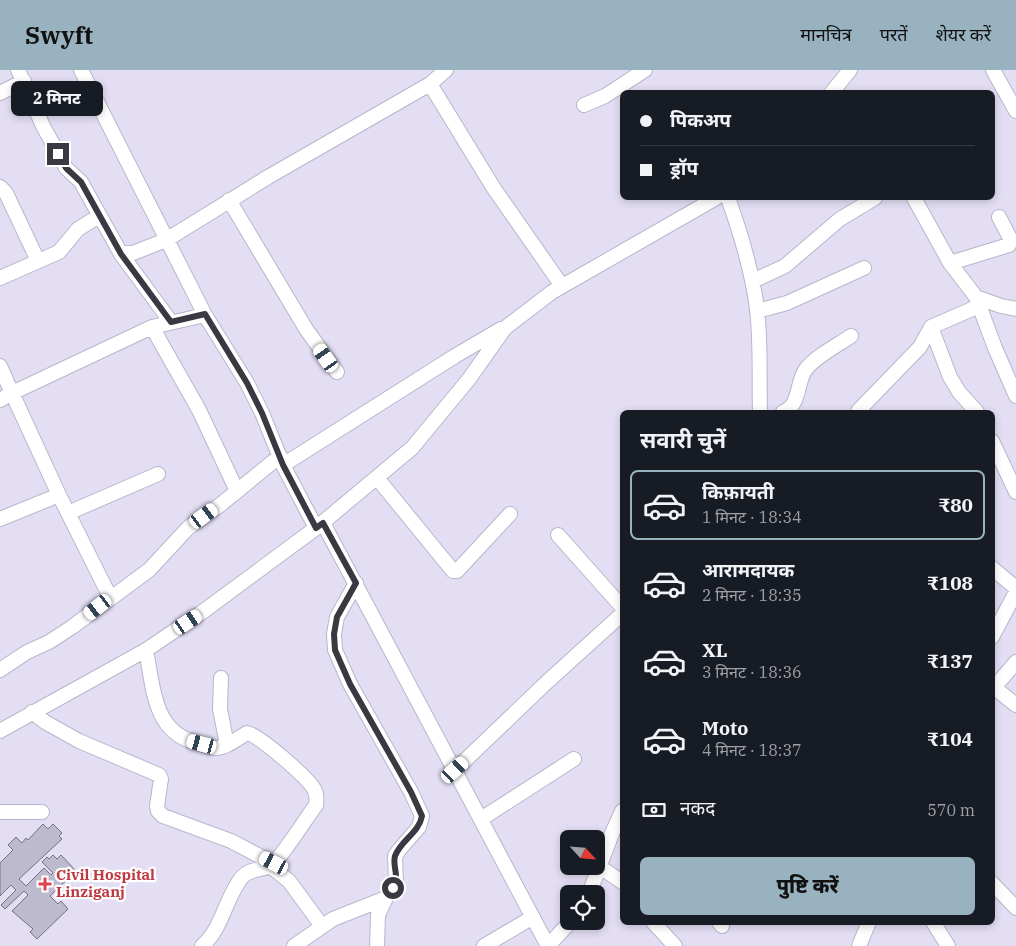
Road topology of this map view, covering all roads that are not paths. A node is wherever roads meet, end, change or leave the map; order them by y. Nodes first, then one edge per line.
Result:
1 (81, 70) edge
2 (446, 70) edge
3 (645, 70) edge
4 (850, 70) edge
5 (993, 70) edge
6 (21, 76) edge
7 (430, 84) junction
8 (840, 89) edge
9 (0, 93) edge
10 (584, 105) dead end
11 (1016, 111) edge
12 (0, 187) edge
13 (229, 200) junction
14 (712, 200) edge
15 (729, 200) edge
16 (872, 200) edge
17 (915, 200) edge
18 (99, 216) junction
19 (999, 217) dead end
20 (166, 240) junction
21 (126, 254) dead end
22 (38, 261) junction
23 (950, 263) junction
24 (864, 268) dead end
25 (0, 278) edge
26 (752, 281) junction
27 (562, 286) junction
28 (977, 301) junction
29 (1016, 309) edge
30 (757, 310) junction
31 (205, 314) junction
32 (171, 322) junction
33 (508, 325) junction
34 (152, 327) junction
35 (931, 327) junction
36 (851, 336) dead end
37 (0, 366) edge
38 (337, 372) dead end
39 (6, 396) edge
40 (1016, 396) edge
41 (760, 410) edge
42 (787, 410) edge
43 (859, 410) edge
44 (975, 410) edge
45 (995, 446) edge
46 (281, 460) junction
47 (158, 474) dead end
48 (377, 478) junction
49 (237, 491) junction
50 (1016, 492) edge
51 (59, 495) junction
52 (68, 513) junction
53 (510, 514) dead end
54 (0, 519) edge
55 (320, 525) junction
56 (558, 535) dead end
57 (995, 571) edge
58 (356, 583) junction
59 (1016, 590) edge
60 (110, 597) junction
61 (620, 605) edge
62 (620, 616) edge
63 (995, 627) edge
64 (146, 650) junction
65 (1016, 662) edge
66 (0, 670) edge
67 (222, 678) dead end
68 (995, 688) edge
69 (995, 690) edge
70 (1016, 705) edge
71 (32, 712) junction
72 (0, 731) edge
73 (227, 745) junction
74 (574, 760) dead end
75 (455, 770) junction
76 (0, 812) edge
77 (42, 812) dead end
78 (481, 819) junction
79 (618, 834) edge
80 (605, 858) edge
81 (272, 864) junction
82 (605, 870) edge
83 (620, 881) edge
84 (995, 885) edge
85 (386, 898) junction
86 (1016, 908) edge
87 (533, 917) junction
88 (656, 925) edge
89 (868, 925) edge
90 (935, 925) edge
91 (322, 926) junction
92 (563, 930) edge
93 (207, 945) edge
94 (294, 946) edge
95 (377, 946) edge
96 (484, 946) edge
97 (548, 946) edge
98 (675, 946) edge
99 (859, 946) edge
100 (948, 946) edge

1 - 20 street
2 - 7 street
3 - 10 street
4 - 8 street
5 - 11 street
6 - 9 street
6 - 18 street
7 - 13 street
7 - 27 street
12 - 22 street
13 - 20 street
13 - 38 street
14 - 27 street
15 - 26 street
16 - 26 street
17 - 23 street
18 - 22 street
18 - 32 street
19 - 23 street
20 - 21 street
20 - 31 street
22 - 25 street
23 - 28 street
24 - 30 street
26 - 30 street
27 - 33 street
28 - 29 street
28 - 35 street
28 - 40 street
30 - 41 street
31 - 32 street
31 - 46 street
32 - 34 street
33 - 46 street
33 - 48 street
34 - 39 street
34 - 49 street
35 - 43 street
35 - 44 street
36 - 42 street
37 - 39 street
39 - 51 street
45 - 50 street
46 - 49 street
46 - 55 street
47 - 52 street
48 - 53 street
48 - 55 street
49 - 60 street
51 - 52 street
51 - 54 street
52 - 60 street
55 - 58 street
55 - 64 street
56 - 61 street
57 - 59 street
58 - 75 street
58 - 85 street
59 - 63 street
60 - 66 street
62 - 75 street
64 - 71 street
64 - 73 street
65 - 68 street
67 - 73 street
69 - 70 street
71 - 72 street
71 - 81 street
73 - 81 street
74 - 78 street
75 - 78 street
76 - 77 street
78 - 87 street
79 - 80 street
81 - 91 street
81 - 93 street
82 - 83 street
84 - 86 street
85 - 91 street
85 - 95 street
87 - 96 street
87 - 97 street
88 - 98 street
89 - 99 street
90 - 100 street
91 - 94 street
92 - 97 street

